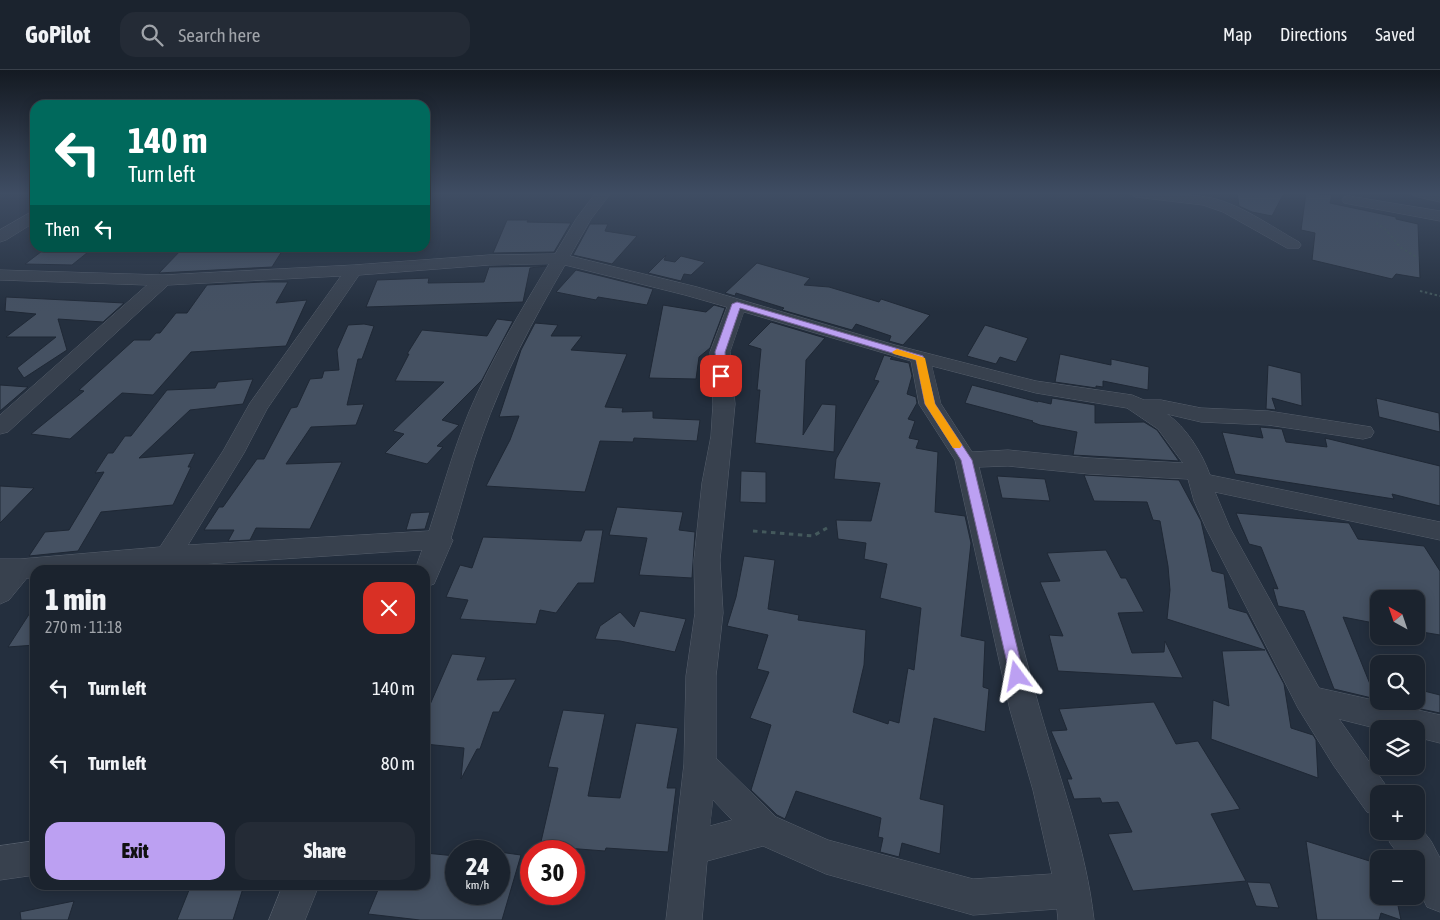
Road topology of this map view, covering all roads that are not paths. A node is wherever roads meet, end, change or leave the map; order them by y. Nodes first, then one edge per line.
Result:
1 (575, 233) edge
2 (1271, 233) edge
3 (1293, 245) dead end
4 (560, 259) junction
5 (436, 264) junction
6 (354, 270) junction
7 (0, 275) edge
8 (163, 280) junction
9 (409, 282) dead end
10 (737, 304) junction
11 (920, 358) junction
12 (1140, 406) junction
13 (0, 428) edge
14 (1363, 432) dead end
15 (966, 460) junction
16 (1198, 477) junction
17 (1440, 531) edge
18 (440, 540) junction
19 (169, 554) junction
20 (52, 565) edge
21 (430, 565) edge
22 (30, 567) edge
23 (10, 569) edge
24 (0, 593) edge
25 (1309, 698) junction
26 (1440, 729) edge
27 (700, 764) junction
28 (1370, 789) edge
29 (764, 829) junction
30 (1409, 840) edge
31 (691, 848) junction
32 (30, 859) edge
33 (0, 863) edge
34 (299, 890) edge
35 (1440, 894) edge
36 (1075, 905) edge
37 (287, 920) edge
38 (684, 920) edge

1 - 4 street
2 - 3 street
4 - 5 street
4 - 10 street
4 - 18 street
5 - 6 street
5 - 9 street
6 - 8 street
6 - 19 street
7 - 8 street
8 - 13 street
10 - 11 street
10 - 27 street
11 - 12 street
11 - 15 street
12 - 14 street
12 - 16 street
15 - 16 street
15 - 36 street
16 - 17 street
16 - 25 street
18 - 19 street
18 - 21 street
19 - 20 street
22 - 23 street
23 - 24 street
25 - 26 street
25 - 28 street
27 - 29 street
27 - 31 street
29 - 31 street
29 - 36 street
30 - 35 street
31 - 38 street
32 - 33 street
34 - 37 street

